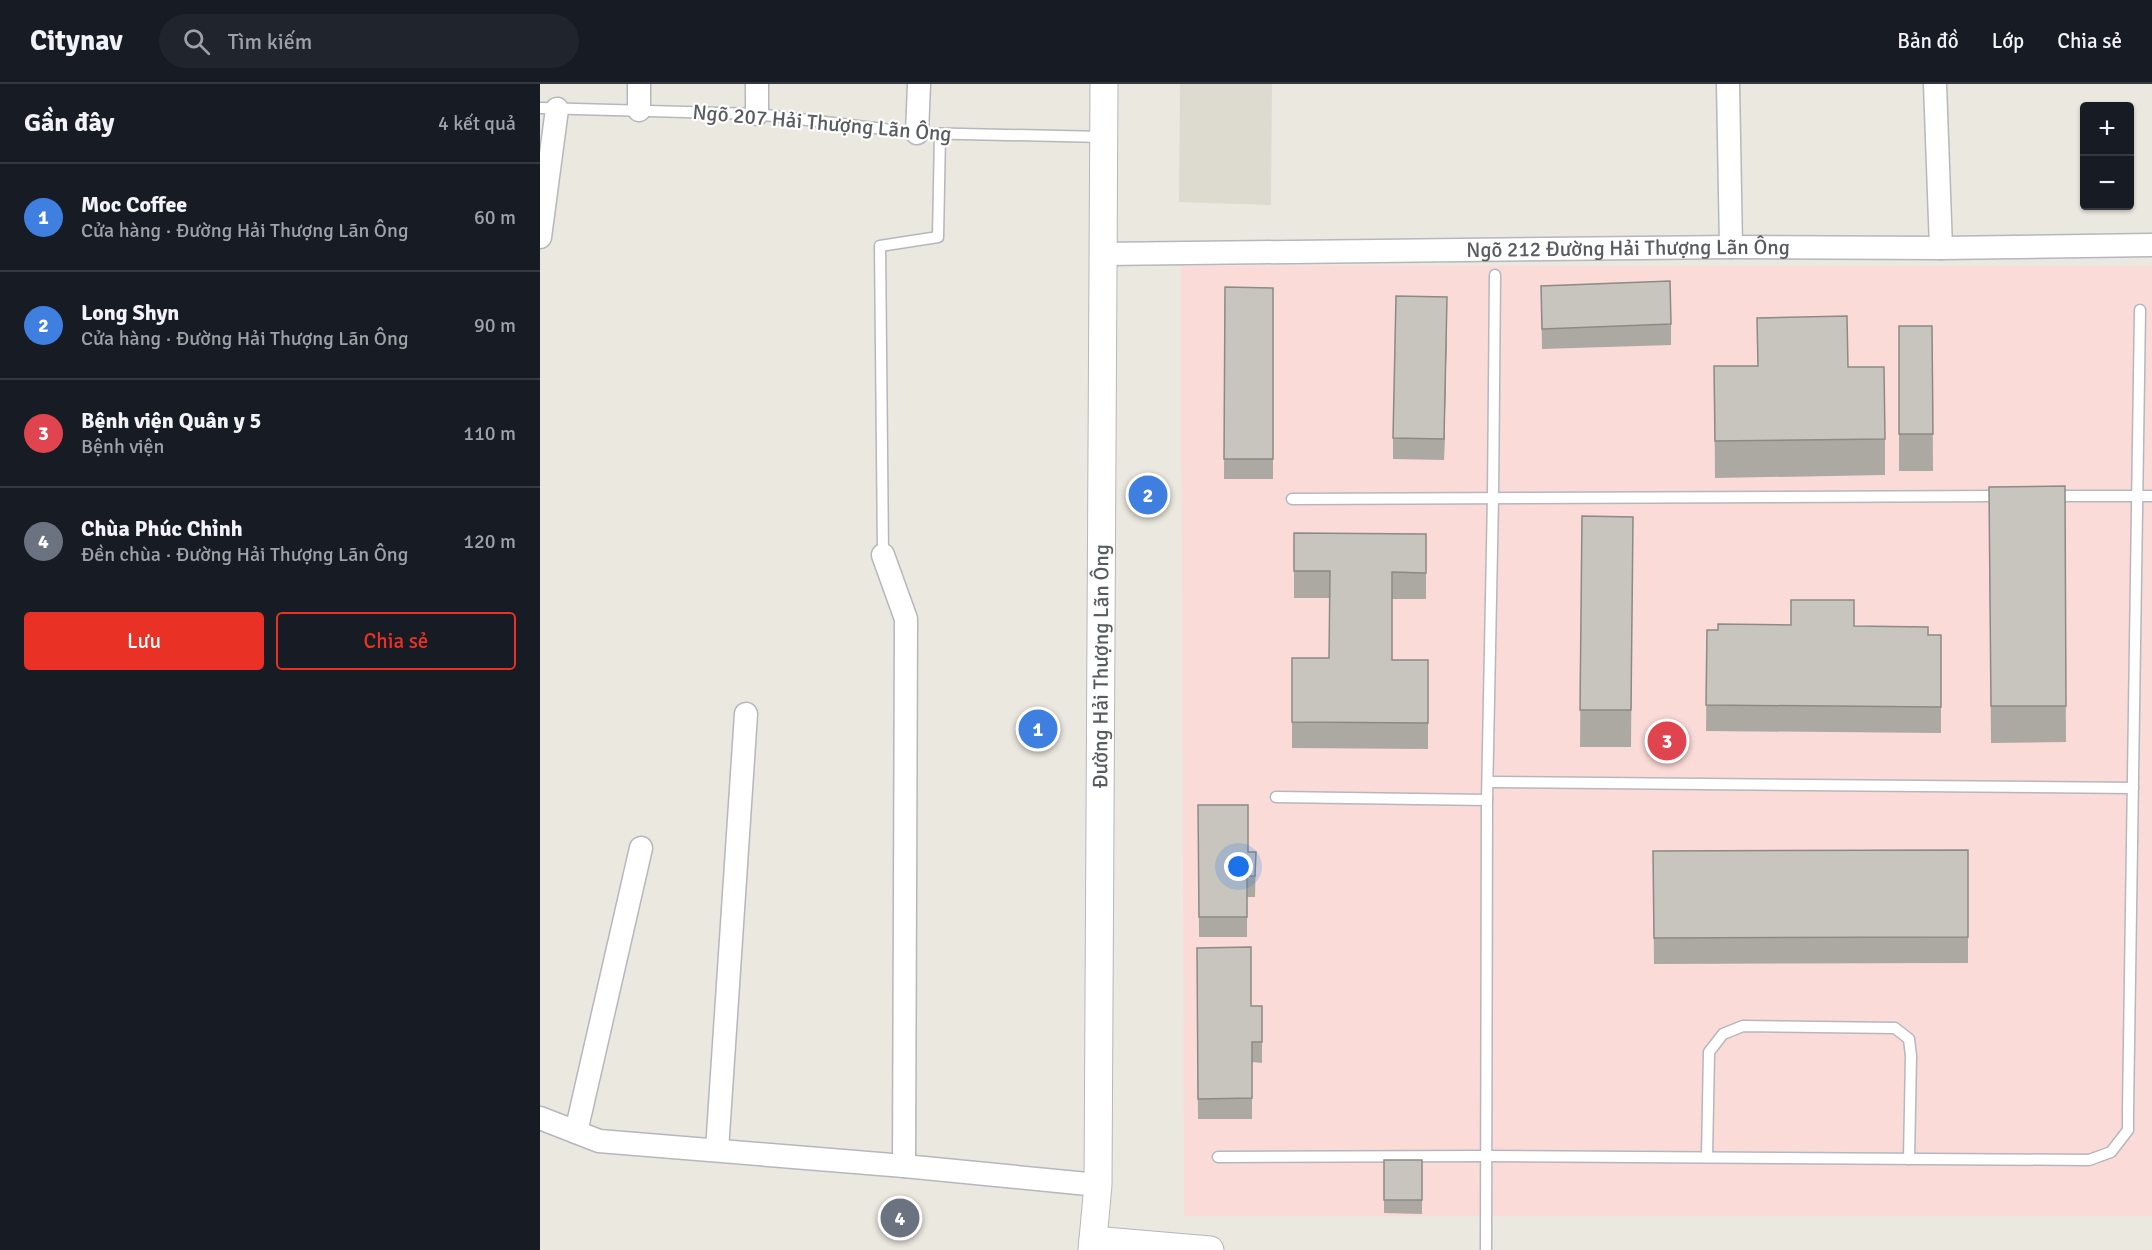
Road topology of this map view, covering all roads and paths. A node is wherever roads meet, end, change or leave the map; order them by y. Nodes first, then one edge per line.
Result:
1 (639, 84) edge
2 (757, 84) edge
3 (919, 84) edge
4 (1104, 84) edge
5 (1728, 84) edge
6 (1935, 84) edge
7 (549, 109) edge
8 (639, 110) junction
9 (758, 114) junction
10 (917, 133) junction
11 (940, 134) junction
12 (1104, 137) junction
13 (540, 237) edge
14 (2152, 245) edge
15 (1731, 247) junction
16 (1941, 248) junction
17 (1103, 254) junction
18 (1495, 275) dead end
19 (2140, 310) dead end
20 (2018, 496) edge
21 (2042, 496) edge
22 (2137, 496) junction
23 (2152, 496) edge
24 (1493, 497) junction
25 (1292, 499) dead end
26 (883, 555) joint
27 (746, 714) dead end
28 (1488, 782) junction
29 (2133, 788) junction
30 (1276, 796) dead end
31 (1487, 800) junction
32 (641, 848) dead end
33 (540, 1118) edge
34 (576, 1132) junction
35 (717, 1150) junction
36 (1486, 1156) junction
37 (1218, 1157) dead end
38 (1707, 1157) junction
39 (1909, 1159) junction
40 (904, 1166) junction
41 (1098, 1185) junction
42 (1093, 1245) edge
43 (1210, 1250) edge
44 (1486, 1250) edge

1 - 8 street
2 - 9 street
3 - 10 street
4 - 12 street, Đường Hải Thượng Lãn Ông
5 - 15 street
6 - 16 street
7 - 8 lane, Ngõ 207 Hải Thượng Lãn Ông
7 - 13 street
8 - 9 lane, Ngõ 207 Hải Thượng Lãn Ông
9 - 10 lane, Ngõ 207 Hải Thượng Lãn Ông
10 - 11 lane, Ngõ 207 Hải Thượng Lãn Ông
11 - 12 lane, Ngõ 207 Hải Thượng Lãn Ông
11 - 26 lane
12 - 17 street, Đường Hải Thượng Lãn Ông
14 - 16 street, Ngõ 212 Đường Hải Thượng Lãn Ông
15 - 16 street, Ngõ 212 Đường Hải Thượng Lãn Ông
15 - 17 street, Ngõ 212 Đường Hải Thượng Lãn Ông
17 - 41 street, Đường Hải Thượng Lãn Ông
18 - 24 lane
19 - 22 lane
20 - 24 lane
21 - 22 lane
22 - 23 lane
22 - 29 lane
24 - 25 lane
24 - 28 lane
26 - 40 street
27 - 35 street
28 - 29 lane
28 - 31 lane
29 - 39 lane
30 - 31 lane
31 - 36 lane
32 - 34 street
33 - 34 street
34 - 35 street
35 - 40 street
36 - 37 lane
36 - 38 lane
36 - 44 lane
38 - 39 lane
38 - 39 lane
40 - 41 street
41 - 42 street, Đường Hải Thượng Lãn Ông
42 - 43 street

